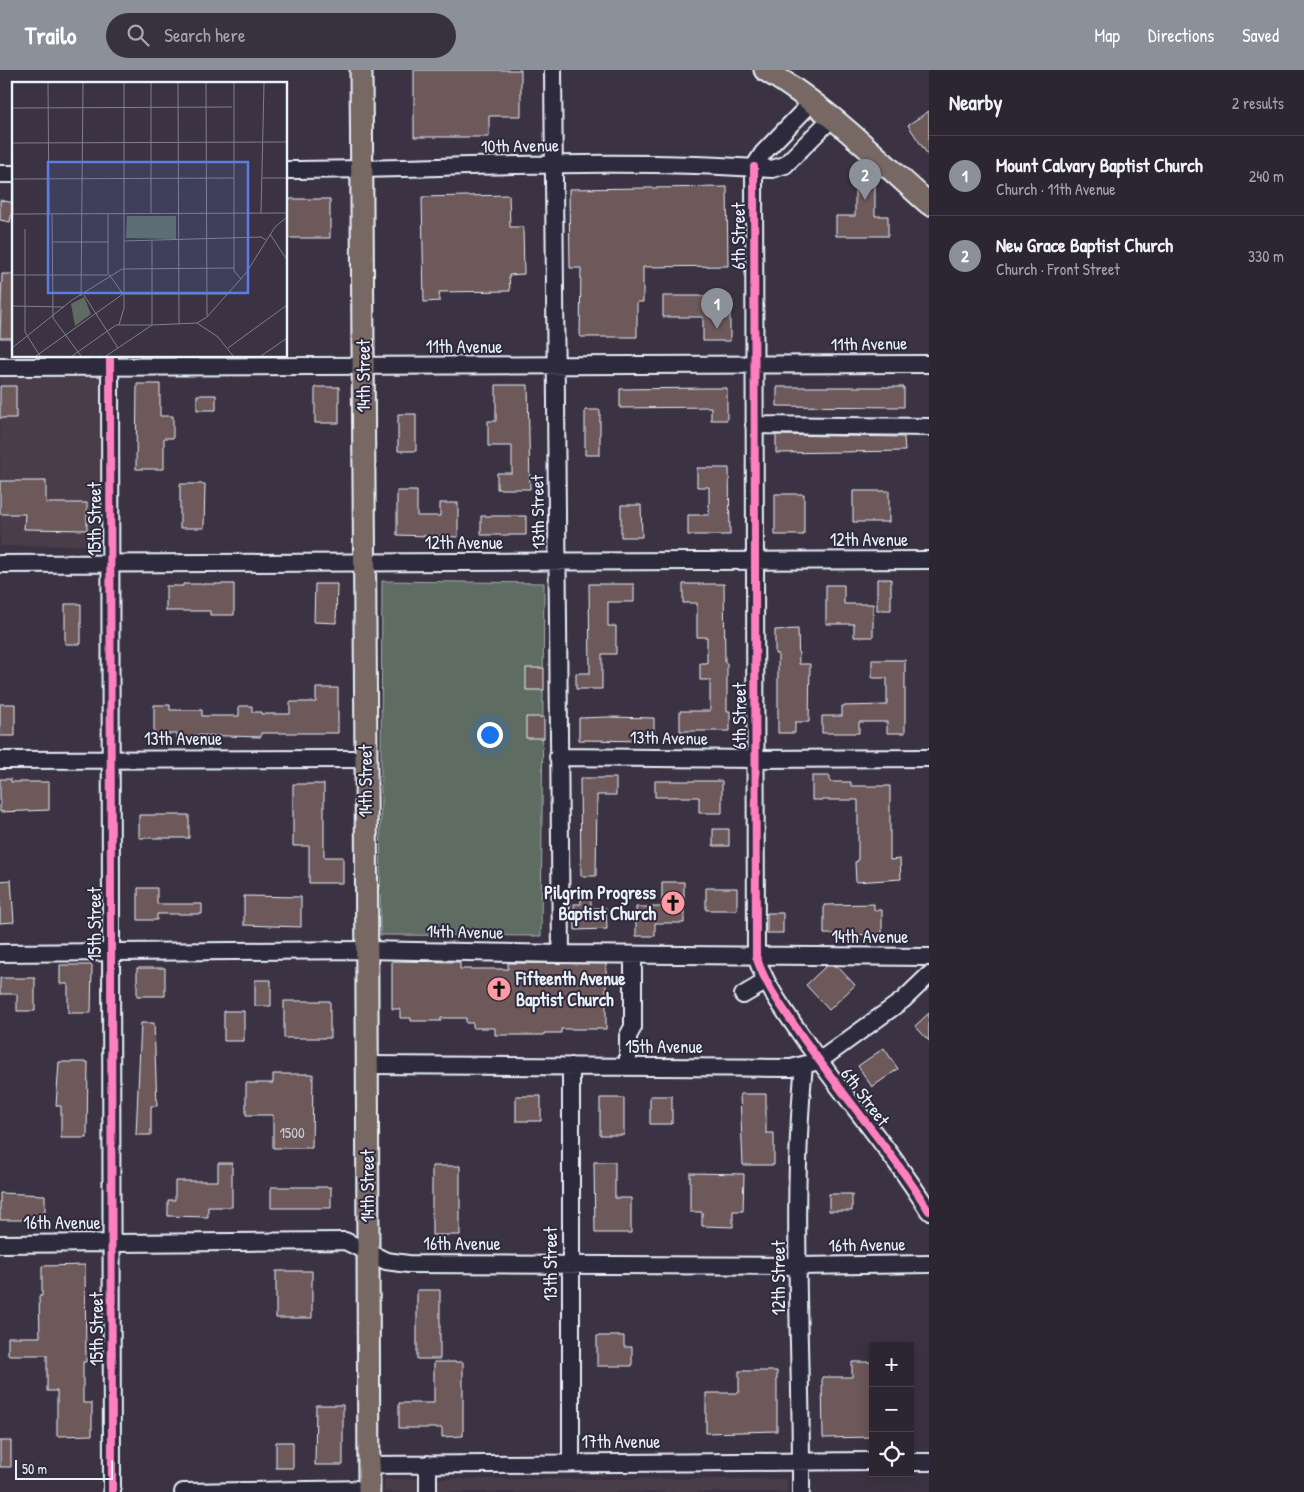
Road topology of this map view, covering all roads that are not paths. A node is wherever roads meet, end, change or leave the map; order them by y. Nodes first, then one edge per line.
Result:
1 (361, 70) edge
2 (553, 70) edge
3 (765, 70) edge
4 (812, 102) junction
5 (832, 118) junction
6 (555, 164) junction
7 (754, 167) junction
8 (288, 170) edge
9 (363, 170) junction
10 (929, 204) edge
11 (110, 362) edge
12 (929, 364) edge
13 (557, 366) junction
14 (753, 366) junction
15 (0, 367) edge
16 (364, 367) junction
17 (754, 426) junction
18 (929, 427) edge
19 (756, 560) junction
20 (929, 560) edge
21 (559, 563) junction
22 (0, 564) edge
23 (110, 564) junction
24 (365, 564) junction
25 (558, 757) junction
26 (929, 758) edge
27 (366, 759) junction
28 (754, 759) junction
29 (0, 760) edge
30 (110, 760) junction
31 (365, 950) junction
32 (110, 952) junction
33 (0, 953) edge
34 (561, 954) junction
35 (633, 955) junction
36 (756, 956) junction
37 (929, 957) edge
38 (929, 975) edge
39 (765, 982) junction
40 (744, 995) dead end
41 (812, 1063) junction
42 (367, 1065) junction
43 (570, 1066) junction
44 (634, 1067) junction
45 (929, 1211) edge
46 (0, 1244) edge
47 (112, 1244) junction
48 (368, 1251) junction
49 (929, 1264) edge
50 (572, 1265) junction
51 (798, 1266) junction
52 (801, 1461) junction
53 (869, 1461) edge
54 (571, 1462) junction
55 (914, 1462) edge
56 (929, 1462) edge
57 (428, 1464) junction
58 (369, 1465) junction
59 (369, 1490) edge
60 (112, 1492) edge
61 (183, 1492) edge
62 (428, 1492) edge
63 (801, 1492) edge

1 - 9 main road, 14th Street
2 - 6 street, 13th Street
3 - 4 main road
4 - 5 main road
4 - 7 street
5 - 7 street, 10th Avenue
5 - 10 main road
6 - 7 street, 10th Avenue
6 - 9 street, 10th Avenue
6 - 13 street, 13th Street
7 - 14 street, 6th Street
8 - 9 street, 10th Avenue
9 - 16 main road, 14th Street
11 - 15 street, 11th Avenue
11 - 16 street, 11th Avenue
11 - 23 street, 15th Street
12 - 14 street, 11th Avenue
13 - 14 street, 11th Avenue
13 - 16 street, 11th Avenue
13 - 21 street, 13th Street
14 - 17 street, 6th Street
16 - 24 main road, 14th Street
17 - 18 street
17 - 19 street, 6th Street
19 - 20 street, 12th Avenue
19 - 21 street, 12th Avenue
19 - 28 street, 6th Street
21 - 24 street, 12th Avenue
21 - 25 street, 13th Street
22 - 23 street, 12th Avenue
23 - 24 street, 12th Avenue
23 - 30 street, 15th Street
24 - 27 main road, 14th Street
25 - 28 street, 13th Avenue
25 - 34 street, 13th Street
26 - 28 street, 13th Avenue
27 - 30 street, 13th Avenue
27 - 31 main road, 14th Street
28 - 36 street, 6th Street
29 - 30 street, 13th Avenue
30 - 32 street, 15th Street
31 - 32 street, 14th Avenue
31 - 34 street, 14th Avenue
31 - 42 main road, 14th Street
32 - 33 street, 14th Avenue
32 - 47 street, 15th Street
34 - 35 street, 14th Avenue
35 - 36 street, 14th Avenue
35 - 44 street
36 - 37 street, 14th Avenue
36 - 39 street, 6th Street
38 - 41 street, 15th Avenue
39 - 40 street
39 - 41 street, 6th Street
41 - 44 street, 15th Avenue
41 - 45 street, 6th Street
41 - 51 street, 12th Street
42 - 43 street, 15th Avenue
42 - 48 main road, 14th Street
43 - 44 street, 15th Avenue
43 - 50 street, 13th Street
46 - 47 street, 16th Avenue
47 - 48 street, 16th Avenue
47 - 60 street, 15th Street
48 - 50 street, 16th Avenue
48 - 58 main road, 14th Street
49 - 51 street, 16th Avenue
50 - 51 street, 16th Avenue
50 - 54 street, 13th Street
51 - 52 street, 12th Street
52 - 53 street, 17th Avenue
52 - 54 street, 17th Avenue
52 - 63 street, 12th Street
54 - 57 street, 17th Avenue
55 - 56 street
57 - 58 street, 17th Avenue
57 - 62 street
58 - 59 main road, 14th Street
59 - 61 street

